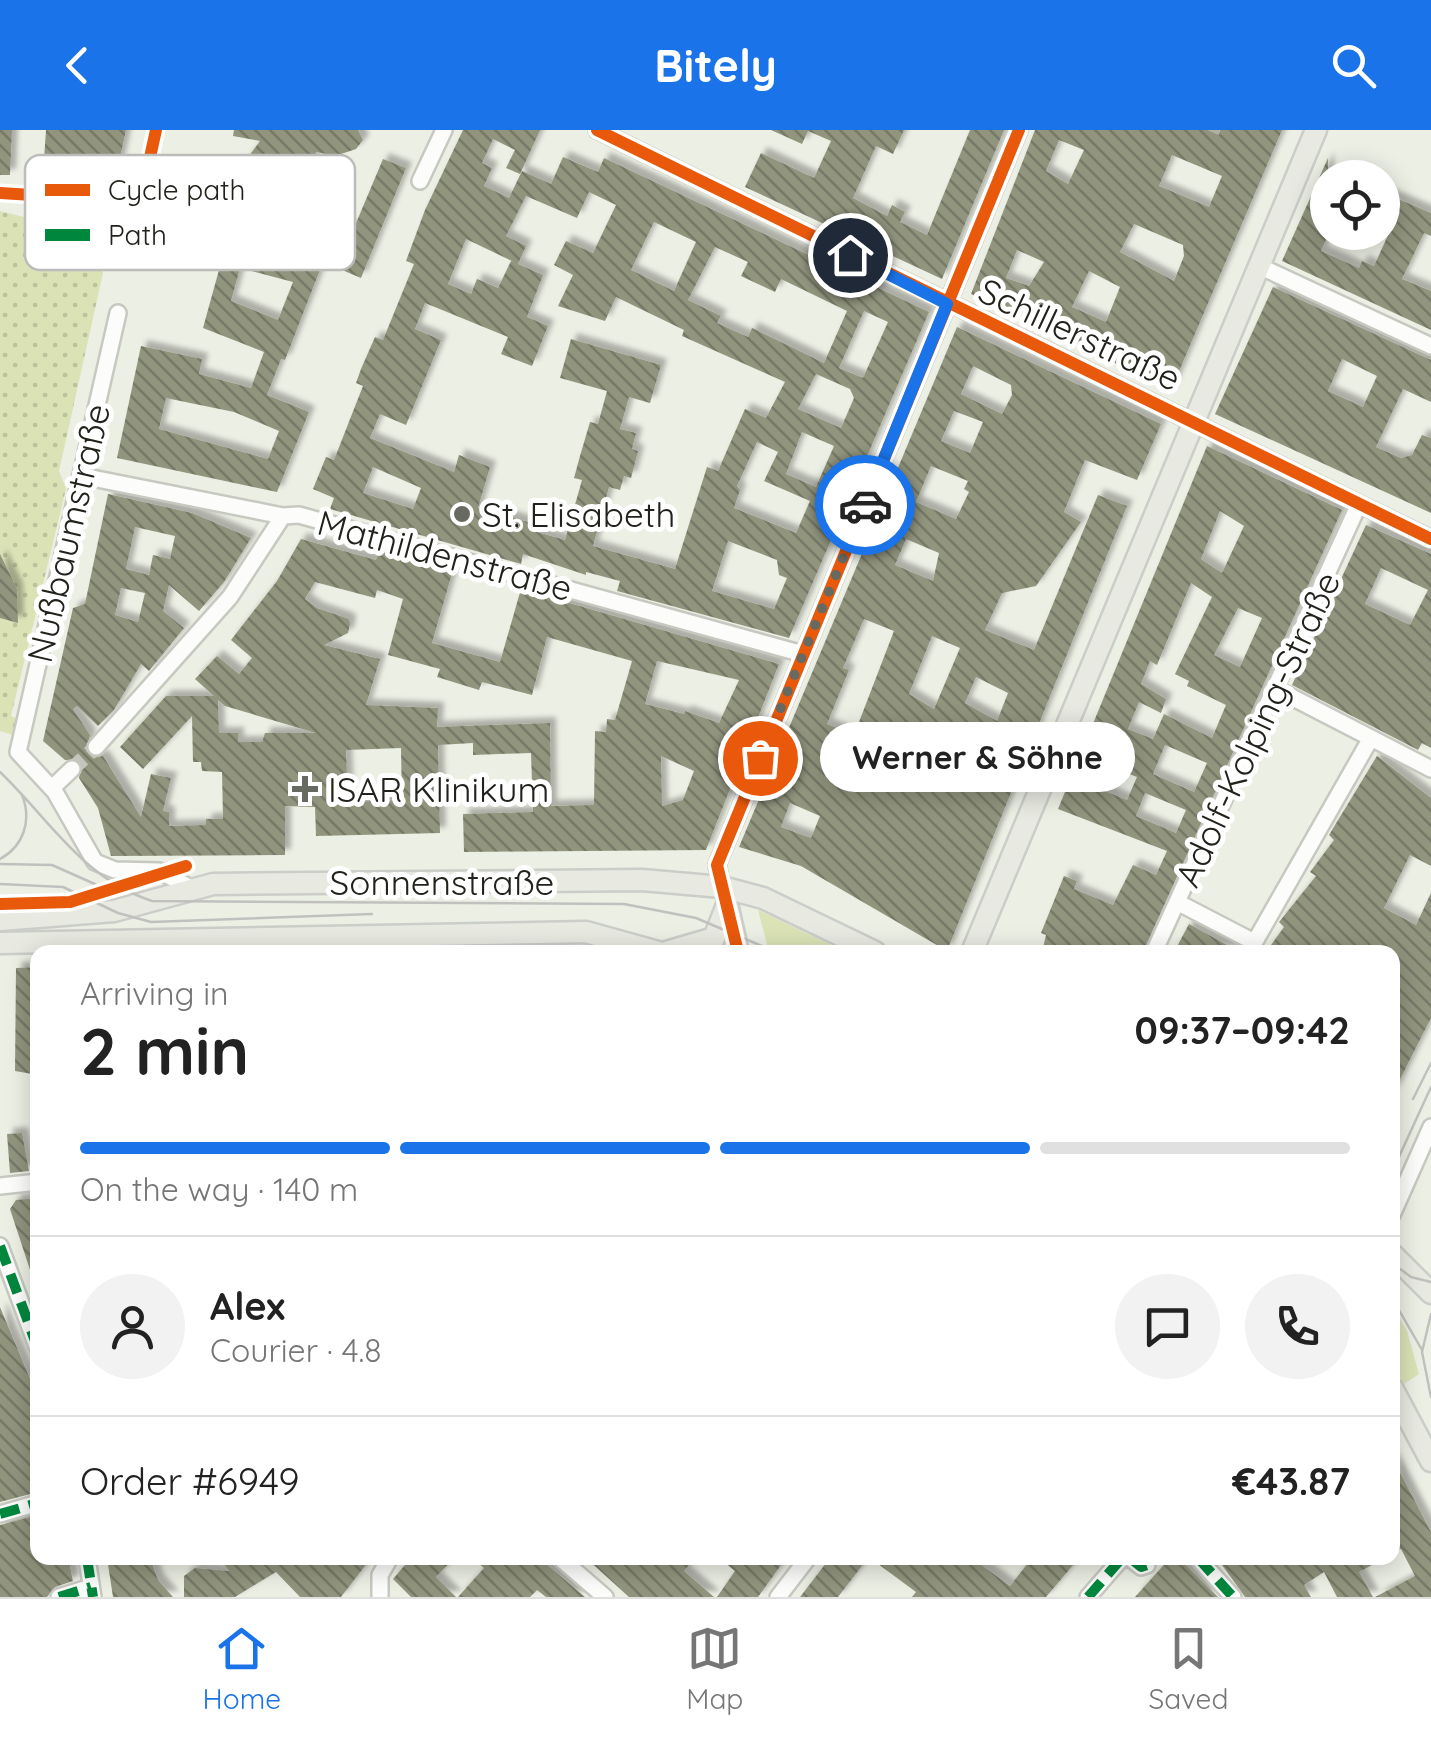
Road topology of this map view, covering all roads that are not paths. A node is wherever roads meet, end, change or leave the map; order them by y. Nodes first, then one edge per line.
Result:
1 (444, 130) edge
2 (596, 130) edge
3 (1019, 130) edge
4 (1316, 130) edge
5 (420, 181) dead end
6 (1258, 266) junction
7 (947, 304) junction
8 (118, 313) dead end
9 (1431, 346) edge
10 (1193, 420) junction
11 (82, 476) junction
12 (1358, 504) junction
13 (283, 516) junction
14 (1431, 539) edge
15 (803, 654) junction
16 (1276, 688) junction
17 (1371, 738) junction
18 (96, 747) tunnel mouth
19 (72, 769) tunnel mouth
20 (1431, 769) edge
21 (52, 788) junction
22 (191, 888) junction
23 (724, 896) junction
24 (1178, 902) junction
25 (0, 920) edge
26 (0, 943) edge
27 (633, 945) edge
28 (690, 945) edge
29 (736, 945) edge
30 (861, 945) edge
31 (975, 945) edge
32 (1157, 945) edge
33 (1247, 945) edge
34 (1254, 945) edge
35 (1431, 1126) edge
36 (30, 1183) edge
37 (0, 1186) edge
38 (1400, 1197) edge
39 (0, 1246) edge
40 (1400, 1262) edge
41 (1431, 1294) edge
42 (22, 1308) junction
43 (4, 1315) dead end
44 (30, 1328) edge
45 (1400, 1403) edge
46 (1431, 1461) edge
47 (30, 1505) edge
48 (0, 1514) edge
49 (88, 1565) edge
50 (388, 1565) edge
51 (568, 1565) edge
52 (803, 1565) edge
53 (1116, 1565) edge
54 (1204, 1565) edge
55 (379, 1590) edge
56 (92, 1592) edge
57 (60, 1597) edge
58 (605, 1597) edge
59 (778, 1597) edge
60 (1088, 1597) edge
61 (1233, 1597) edge

1 - 5 street
2 - 7 street, Schillerstraße
3 - 7 street
4 - 6 main road
6 - 9 street
6 - 10 main road
7 - 10 street, Schillerstraße
7 - 15 street
8 - 11 street, Nußbaumstraße
10 - 12 street, Schillerstraße
10 - 31 main road
11 - 13 street, Mathildenstraße
11 - 21 street, Nußbaumstraße
12 - 14 street, Schillerstraße
12 - 16 street, Adolf-Kolping-Straße
13 - 15 street, Mathildenstraße
13 - 18 street
15 - 23 street
16 - 17 street
16 - 24 street, Adolf-Kolping-Straße
17 - 20 street
17 - 34 street
19 - 21 street
21 - 22 street
22 - 23 main road, Sonnenstraße
22 - 25 main road, Sonnenstraße
23 - 28 main road
23 - 29 main road
23 - 30 main road, Sonnenstraße
24 - 32 street, Adolf-Kolping-Straße
24 - 33 street
26 - 27 main road, Sonnenstraße
35 - 38 street
36 - 37 street
39 - 42 street
40 - 41 main road
42 - 43 street
42 - 44 street
45 - 46 main road
47 - 48 street
49 - 56 street
50 - 55 street
51 - 58 street
52 - 59 street
53 - 60 street
54 - 61 street
56 - 57 street

